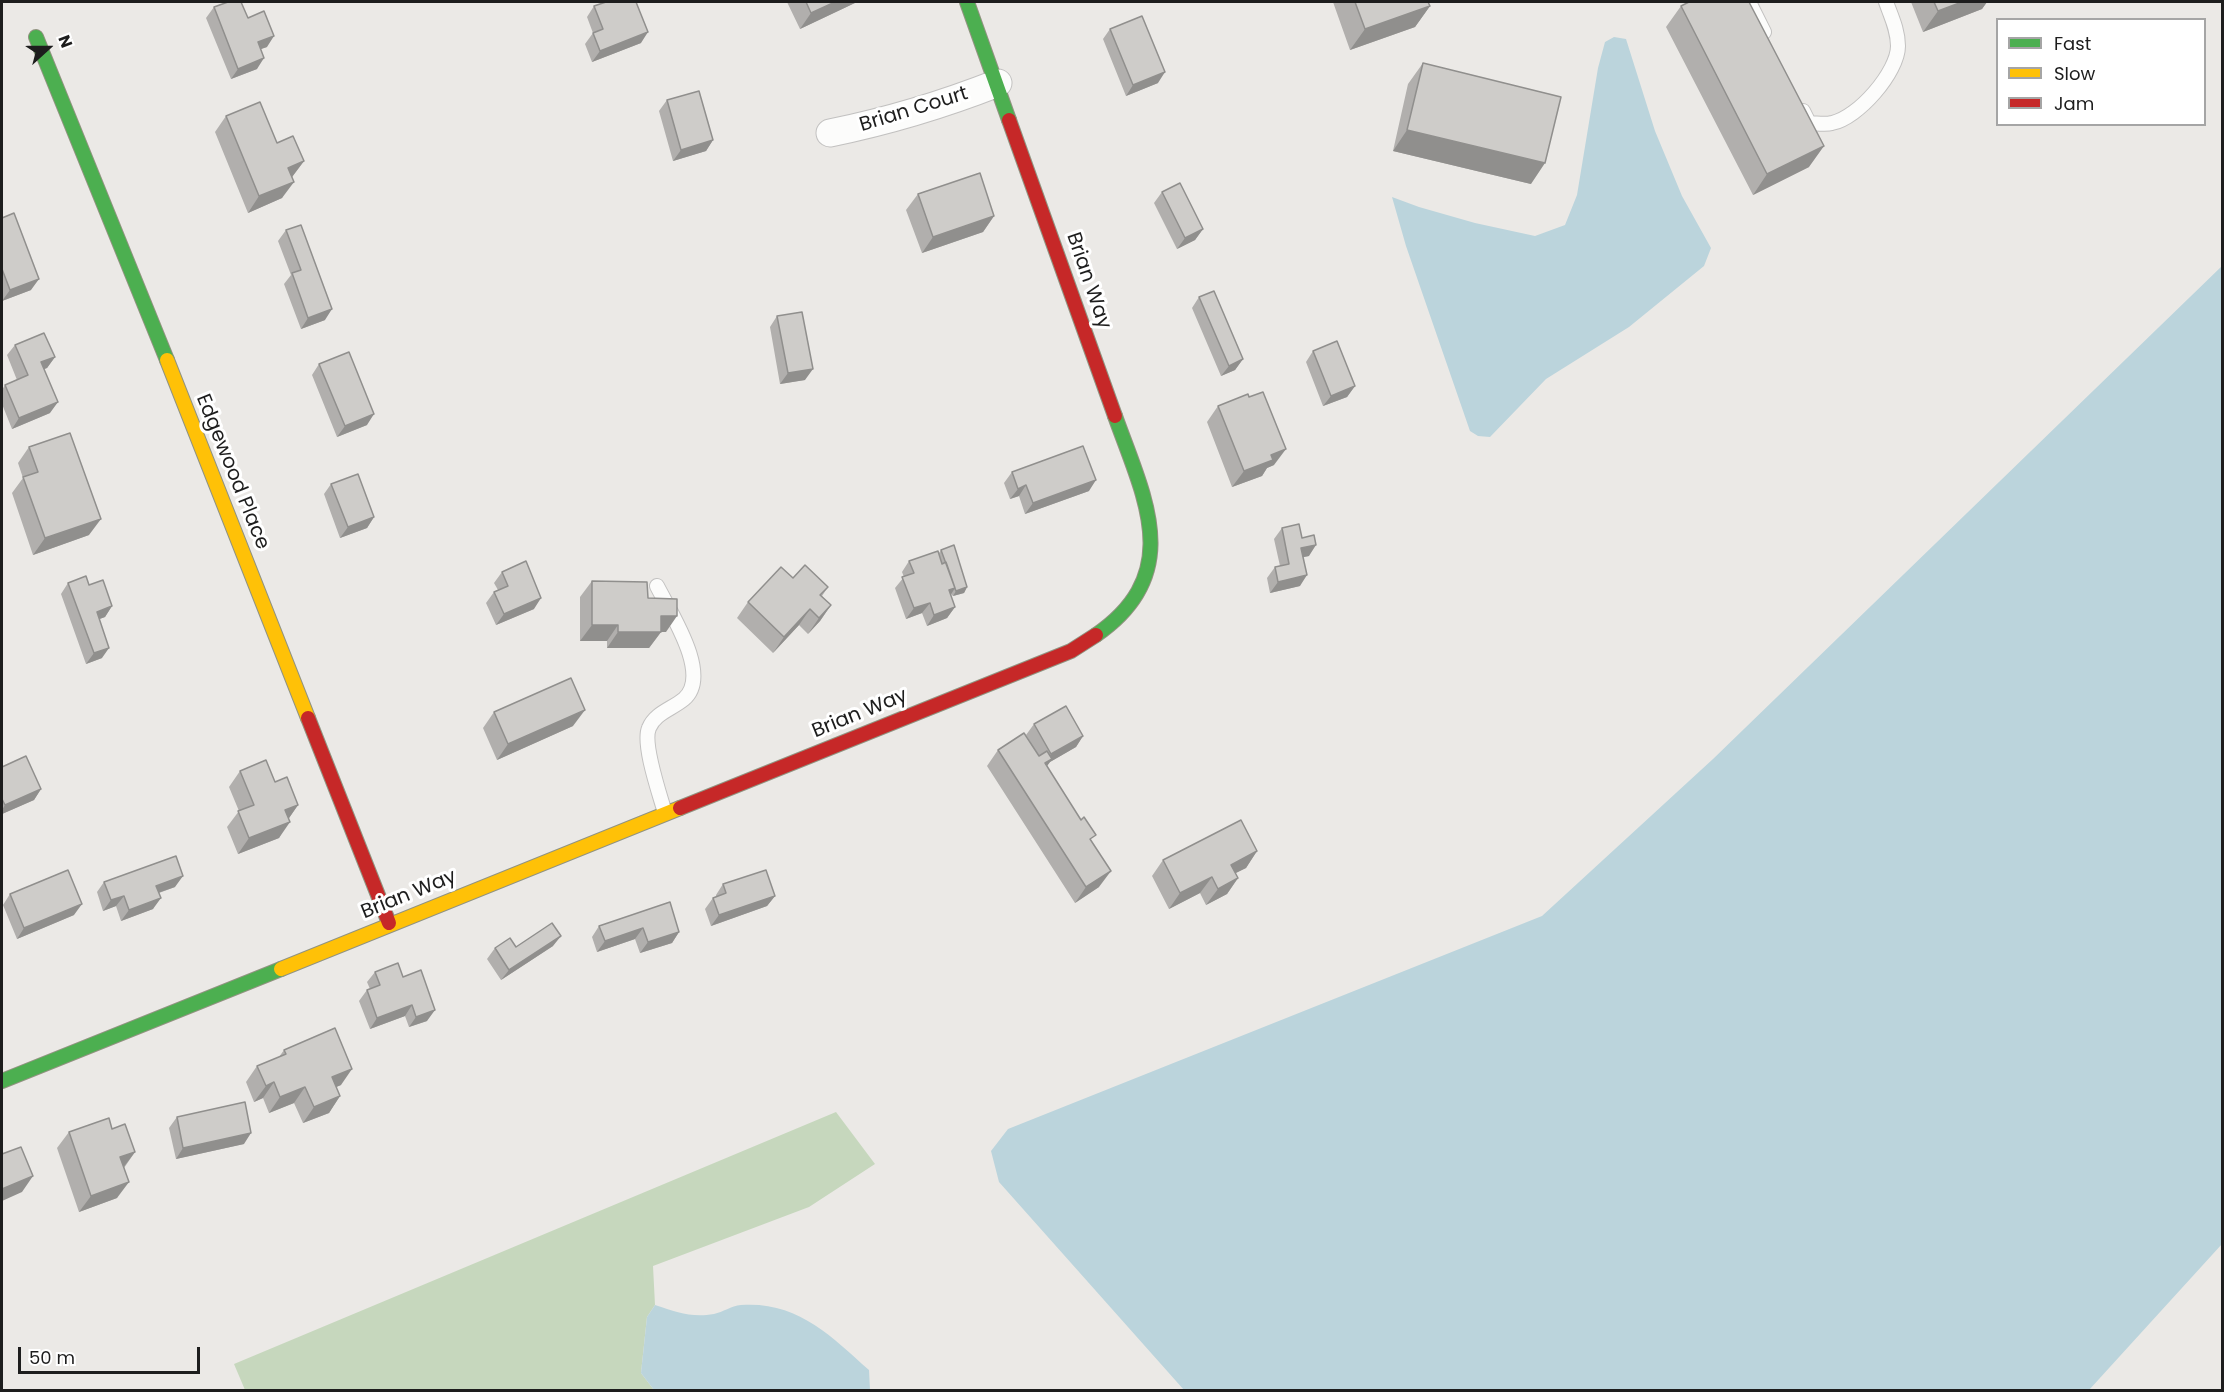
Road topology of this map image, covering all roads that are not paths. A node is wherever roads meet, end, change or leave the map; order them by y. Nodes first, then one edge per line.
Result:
1 (967, 2) edge
2 (1749, 2) edge
3 (1886, 2) edge
4 (36, 37) dead end
5 (1769, 42) edge
6 (998, 84) junction
7 (1799, 103) edge
8 (830, 133) dead end
9 (657, 586) dead end
10 (665, 813) junction
11 (390, 923) junction
12 (2, 1081) edge

1 - 6 street, Brian Way
2 - 5 lane
3 - 7 lane
4 - 11 street, Edgewood Place
6 - 8 street, Brian Court
6 - 10 street, Brian Way
9 - 10 lane
10 - 11 street, Brian Way
11 - 12 street, Brian Way

